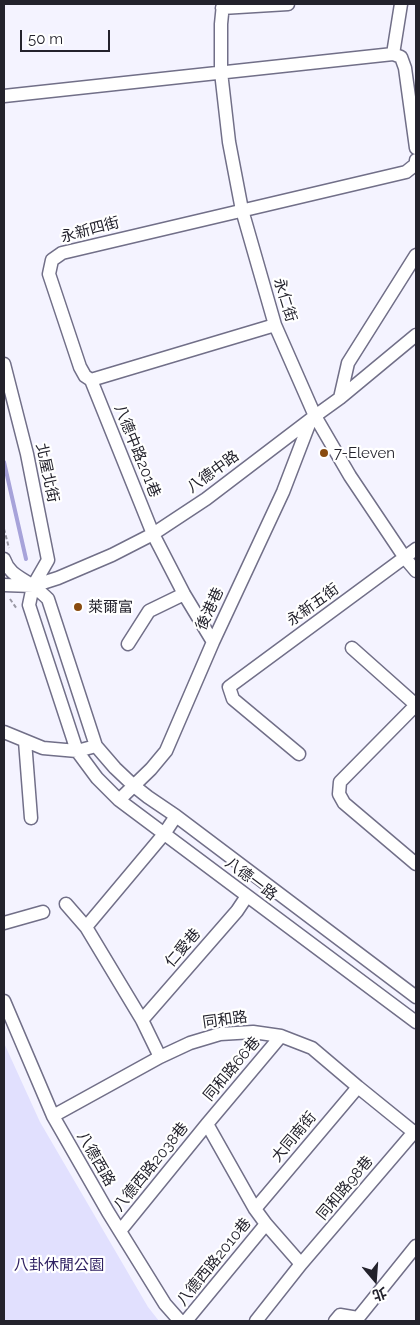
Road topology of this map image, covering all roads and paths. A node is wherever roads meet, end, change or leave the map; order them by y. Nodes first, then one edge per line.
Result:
1 (288, 4) edge
2 (401, 4) edge
3 (223, 6) edge
4 (393, 54) junction
5 (221, 72) junction
6 (4, 96) edge
7 (416, 148) edge
8 (416, 160) edge
9 (242, 210) junction
10 (416, 255) edge
11 (275, 324) junction
12 (416, 335) edge
13 (4, 364) edge
14 (91, 380) junction
15 (340, 398) junction
16 (313, 417) junction
17 (153, 534) junction
18 (416, 549) edge
19 (405, 558) junction
20 (4, 559) edge
21 (416, 571) edge
22 (4, 585) edge
23 (33, 586) junction
24 (184, 594) junction
25 (10, 598) dead end
26 (17, 610) dead end
27 (213, 642) junction
28 (128, 644) dead end
29 (352, 648) dead end
30 (416, 705) edge
31 (4, 732) edge
32 (25, 740) junction
33 (96, 746) junction
34 (77, 751) junction
35 (298, 754) dead end
36 (134, 786) junction
37 (119, 800) junction
38 (176, 816) junction
39 (31, 818) dead end
40 (164, 834) junction
41 (416, 864) edge
42 (247, 896) junction
43 (66, 904) dead end
44 (43, 912) dead end
45 (4, 924) edge
46 (86, 927) junction
47 (416, 997) edge
48 (4, 1001) edge
49 (142, 1020) junction
50 (416, 1022) edge
51 (281, 1036) junction
52 (160, 1057) junction
53 (358, 1087) junction
54 (53, 1116) junction
55 (207, 1124) junction
56 (415, 1133) edge
57 (255, 1208) junction
58 (266, 1224) junction
59 (120, 1232) junction
60 (416, 1246) edge
61 (301, 1264) junction
62 (357, 1320) edge
63 (180, 1321) edge
64 (186, 1321) edge
65 (256, 1321) edge
66 (335, 1321) edge

1 - 3 street
2 - 4 street
3 - 5 street, 永仁街
4 - 5 street
4 - 7 street
5 - 6 street
5 - 9 street, 永仁街
8 - 9 street, 永新四街
9 - 11 street, 永仁街
9 - 14 street, 永新四街
10 - 15 street
11 - 14 street
11 - 16 street, 永仁街
12 - 15 street, 八德中路
13 - 23 street, 北屋北街
14 - 17 street, 八德中路201巷
15 - 16 street, 八德中路
16 - 17 street, 八德中路
16 - 19 street, 永仁街
16 - 27 street, 後港巷
17 - 23 street, 八德中路
17 - 24 street, 八德中路201巷
18 - 19 street, 永新五街
19 - 21 street, 永仁街
19 - 35 street, 永新五街
20 - 23 street
22 - 23 street, 八德中路
23 - 33 street, 八德一路
23 - 34 street, 八德一路
24 - 27 street, 八德中路201巷
24 - 28 street
25 - 26 path
27 - 36 street, 後港巷
29 - 30 street
30 - 41 street
31 - 32 street
32 - 34 street
32 - 39 street
33 - 34 street
33 - 36 street, 八德一路
34 - 37 street, 八德一路
36 - 37 street, 後港巷
36 - 38 street, 八德一路
37 - 40 street, 八德一路
38 - 40 street
38 - 47 street, 八德一路
40 - 42 street, 八德一路
40 - 46 street
42 - 49 street, 仁愛巷
42 - 50 street, 八德一路
43 - 46 street
44 - 45 street
46 - 49 street
48 - 54 street, 八德西路
49 - 52 street
51 - 52 street, 同和路
51 - 53 street, 同和路
51 - 55 street, 同和路66巷
52 - 54 street, 同和路
53 - 56 street, 同和路
53 - 57 street, 大同南街
54 - 59 street, 八德西路
55 - 57 street
55 - 59 street, 八德西路2038巷
56 - 61 street, 同和路98巷
57 - 58 street
58 - 61 street
58 - 64 street, 八德西路2010巷
59 - 63 street, 八德西路
60 - 62 street
61 - 65 street, 同和路98巷
62 - 66 street

